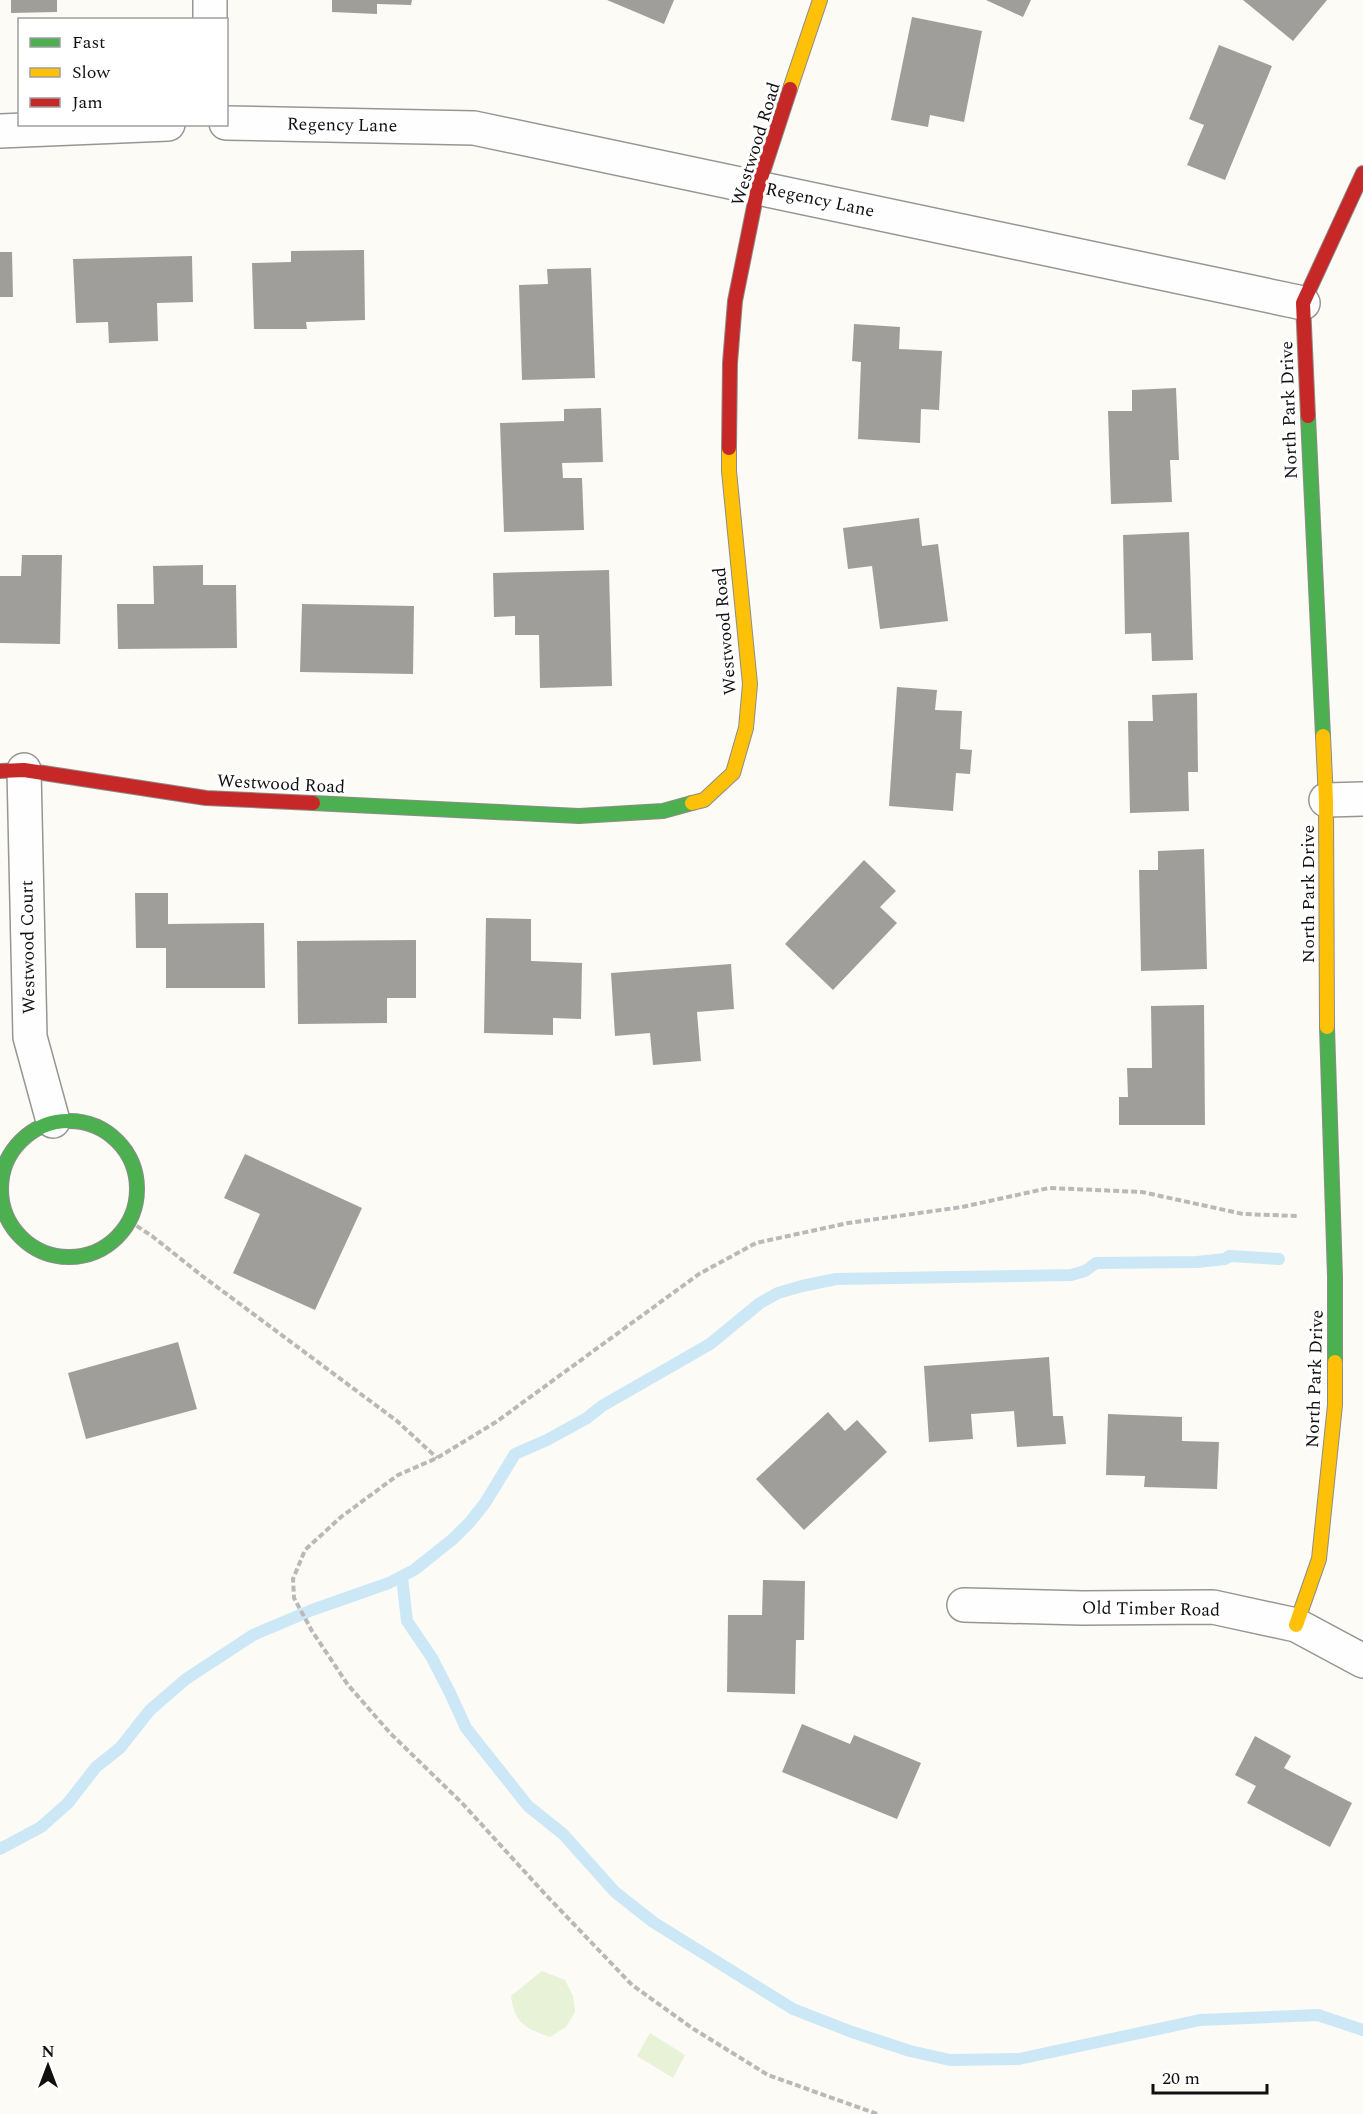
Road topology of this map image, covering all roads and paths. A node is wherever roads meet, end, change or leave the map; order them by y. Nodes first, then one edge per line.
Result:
1 (210, 0) edge
2 (820, 0) edge
3 (210, 18) edge
4 (228, 123) edge
5 (120, 126) edge
6 (0, 131) edge
7 (1363, 173) edge
8 (759, 187) junction
9 (1303, 303) junction
10 (12, 771) edge
11 (1363, 799) edge
12 (1326, 800) junction
13 (53, 1121) junction
14 (1303, 1216) dead end
15 (129, 1221) junction
16 (437, 1458) junction
17 (964, 1605) dead end
18 (1296, 1625) junction
19 (1363, 1660) edge
20 (877, 2114) edge

1 - 3 street
2 - 8 street, Westwood Road
4 - 8 street, Regency Lane
5 - 6 street
7 - 9 street, North Park Drive
8 - 9 street, Regency Lane
8 - 10 street, Westwood Road
9 - 12 street, North Park Drive
10 - 13 street, Westwood Court
11 - 12 street
12 - 18 street, North Park Drive
13 - 15 street
13 - 15 street
14 - 16 path
15 - 16 path
16 - 20 path
17 - 18 street, Old Timber Road
18 - 19 street, Old Timber Road

